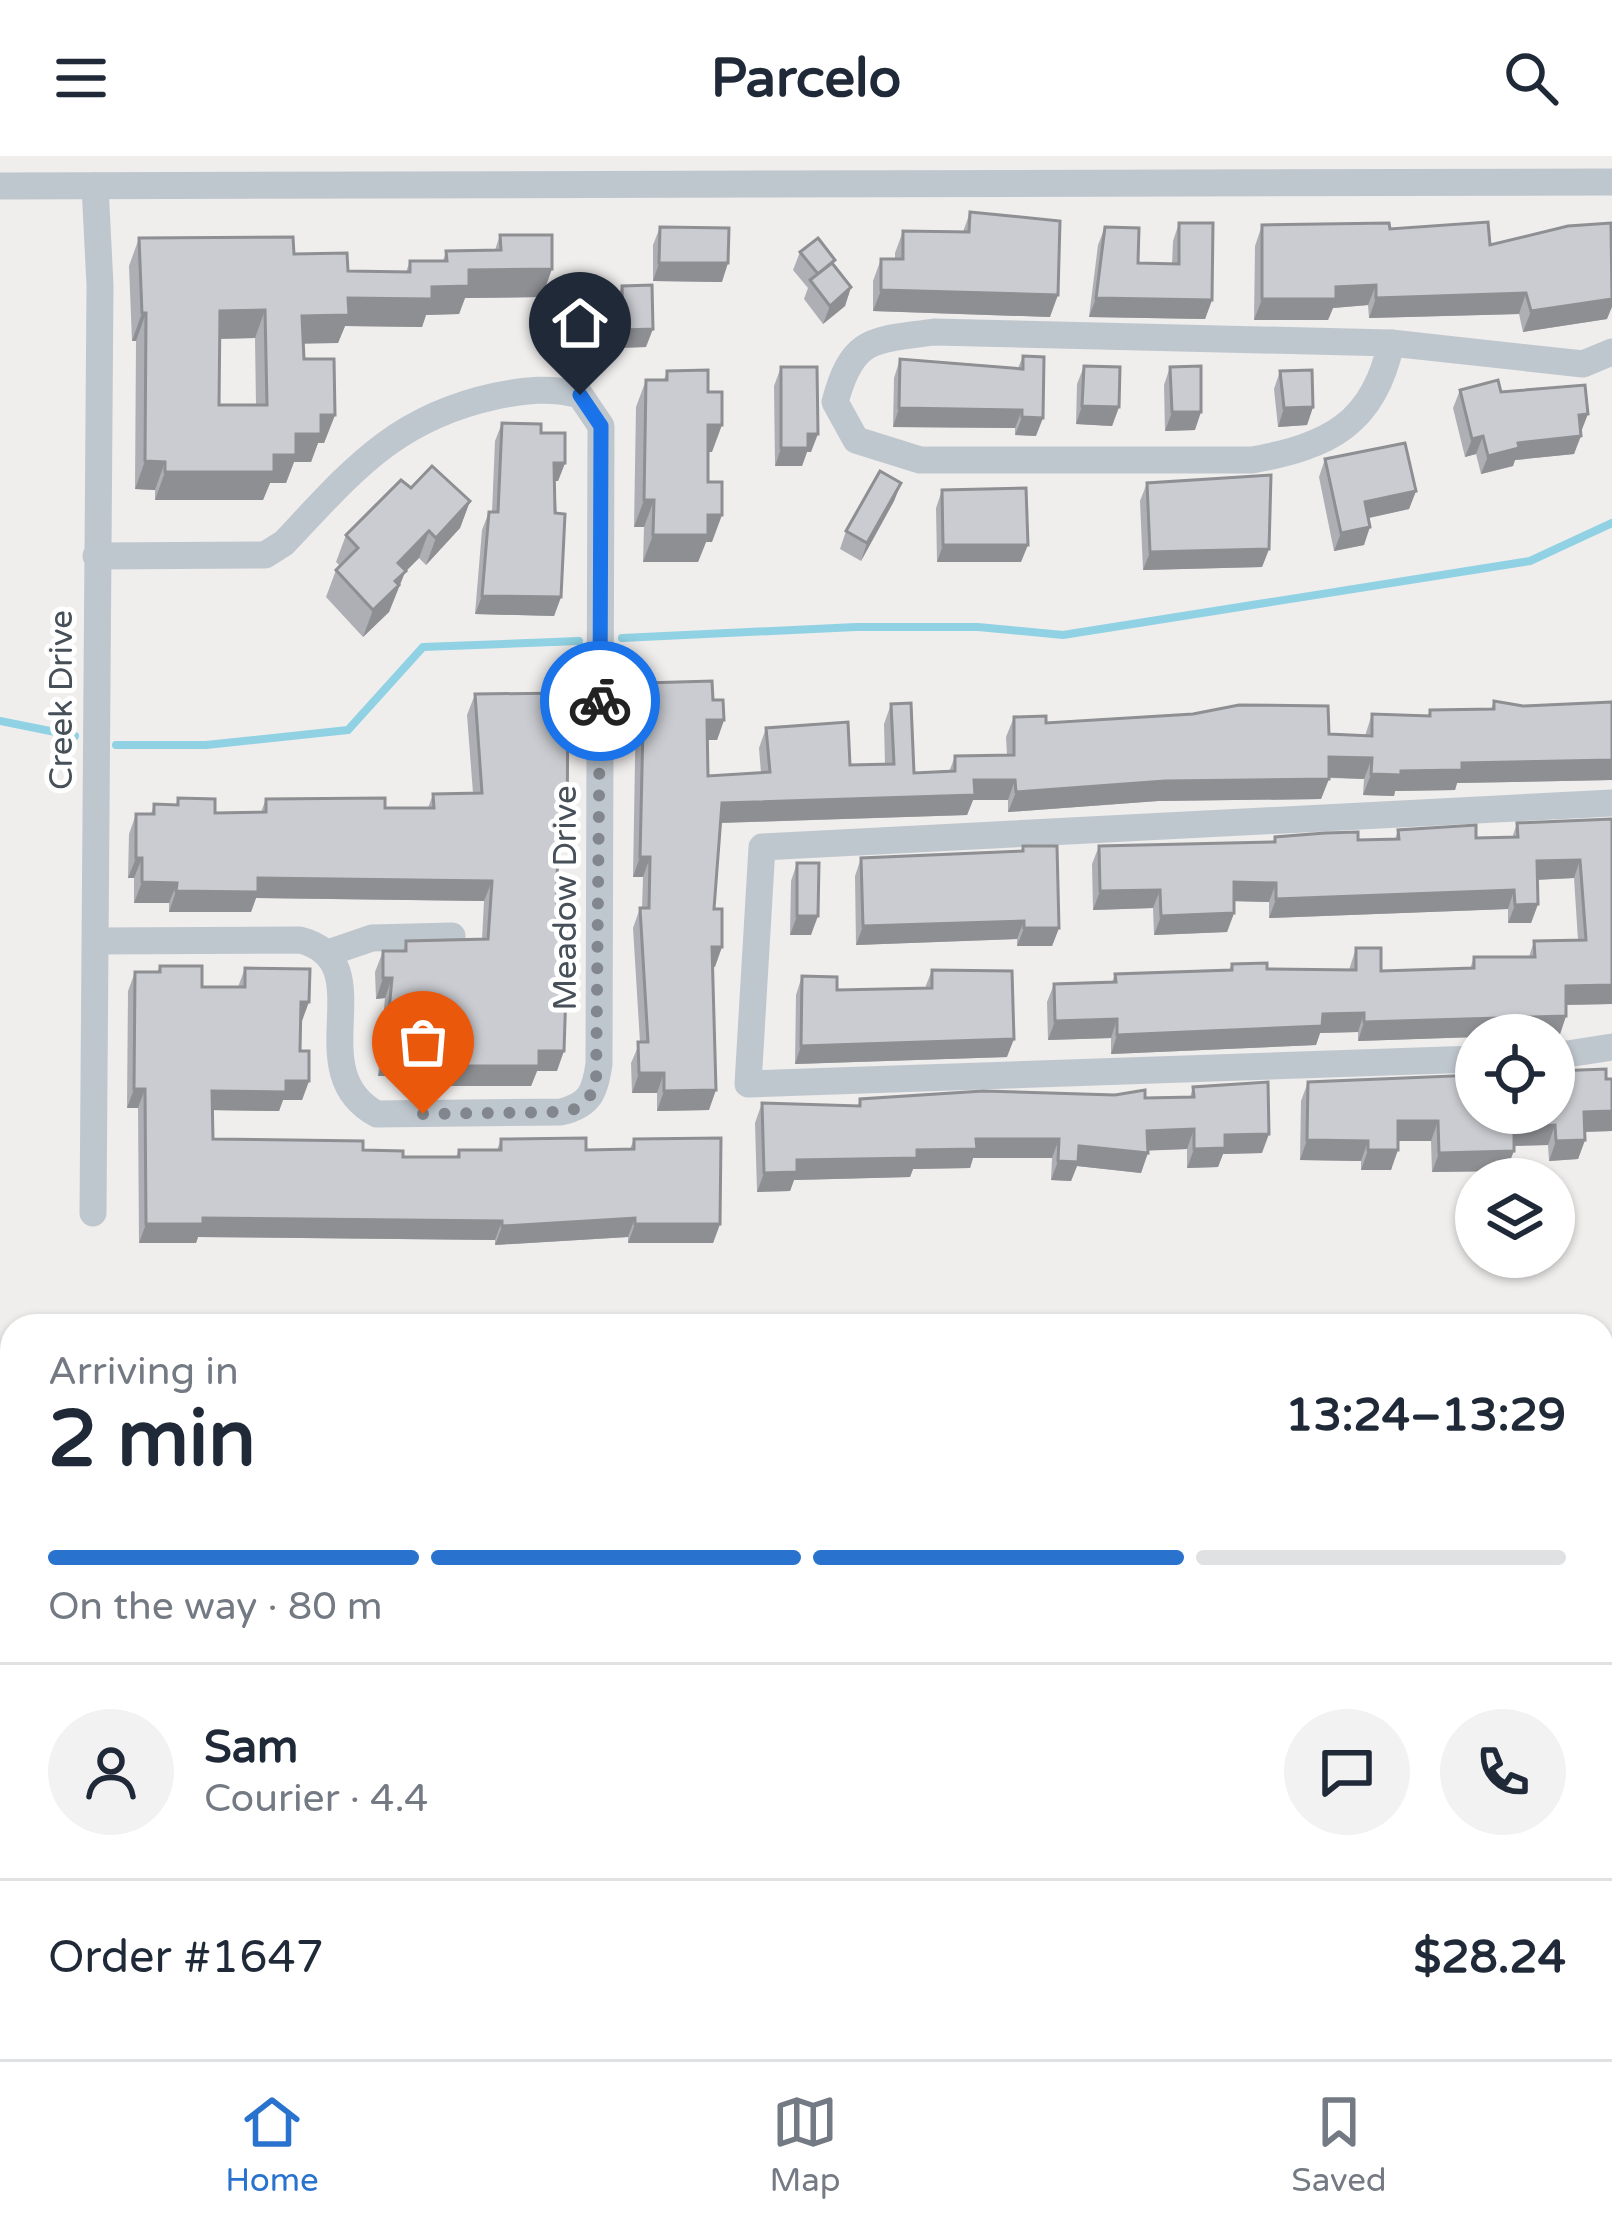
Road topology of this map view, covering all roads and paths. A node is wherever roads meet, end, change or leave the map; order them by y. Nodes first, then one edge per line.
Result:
1 (218, 156) edge
2 (1397, 169) edge
3 (1612, 182) edge
4 (218, 185) junction
5 (0, 186) edge
6 (95, 186) junction
7 (1391, 344) junction
8 (1612, 352) edge
9 (96, 556) junction
10 (1612, 803) edge
11 (452, 936) edge
12 (97, 941) junction
13 (328, 953) junction
14 (1612, 1047) edge
15 (1575, 1053) edge
16 (1455, 1060) edge
17 (94, 1213) dead end

1 - 4 street
2 - 3 street
2 - 4 street
4 - 6 street
5 - 6 street
6 - 9 street, Creek Drive
7 - 7 street
7 - 8 street
9 - 12 street, Creek Drive
9 - 13 street, Meadow Drive
10 - 16 street
11 - 13 street
12 - 13 street
12 - 17 street, Creek Drive
14 - 15 street

